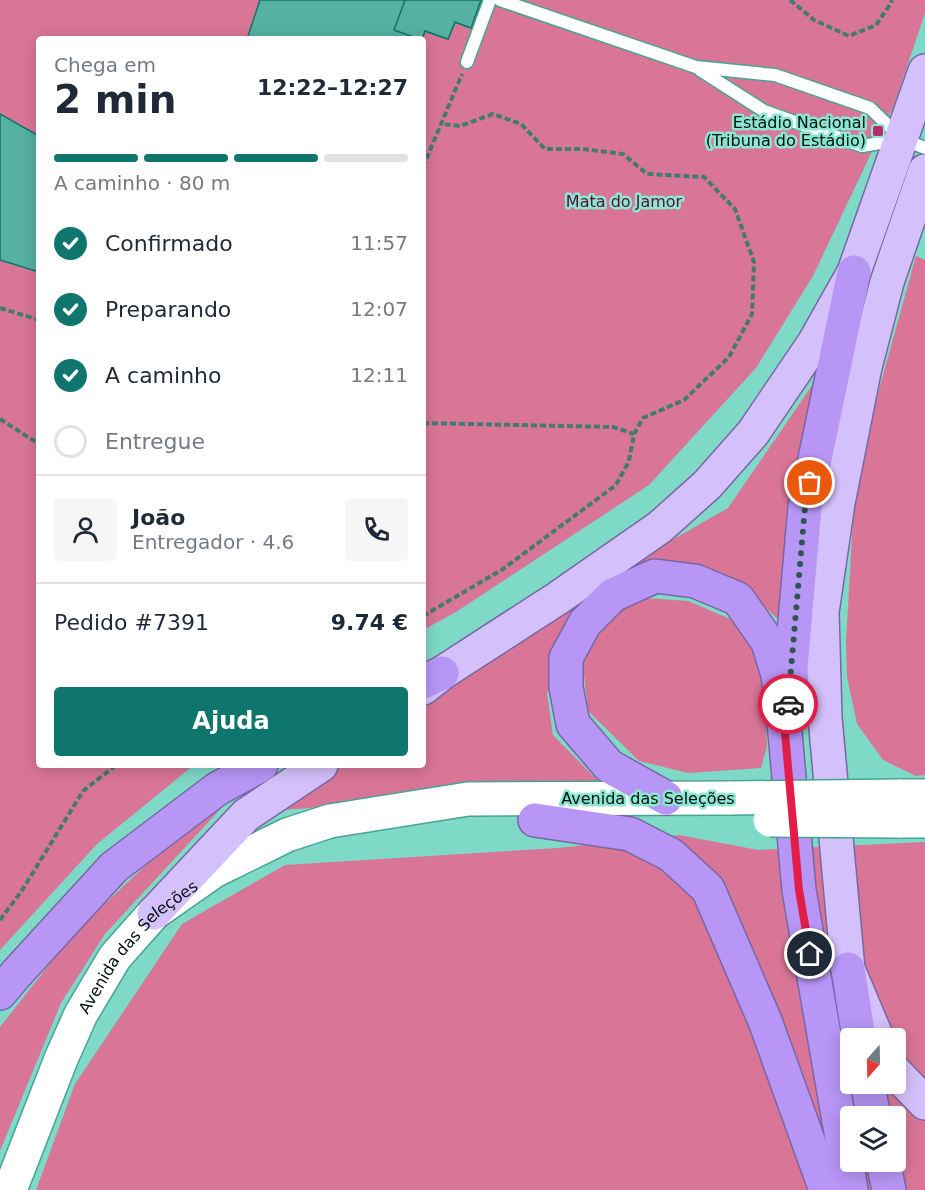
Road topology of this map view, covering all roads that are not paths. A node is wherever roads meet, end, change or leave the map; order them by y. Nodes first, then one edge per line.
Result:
1 (490, 0) edge
2 (500, 0) edge
3 (467, 63) road end
4 (696, 67) junction
5 (925, 71) edge
6 (913, 144) edge
7 (925, 171) edge
8 (854, 272) junction
9 (429, 681) edge
10 (785, 733) junction
11 (256, 768) edge
12 (316, 768) edge
13 (666, 798) junction
14 (912, 808) edge
15 (732, 809) junction
16 (372, 815) junction
17 (535, 820) junction
18 (153, 913) junction
19 (849, 969) junction
20 (0, 993) edge
21 (858, 1028) edge
22 (873, 1028) edge
23 (906, 1083) edge
24 (925, 1103) edge
25 (885, 1172) edge
26 (10, 1190) edge
27 (826, 1190) edge
28 (851, 1190) edge
29 (889, 1190) edge

1 - 3 lane
2 - 4 lane
4 - 6 lane
4 - 6 lane
5 - 6 main road
6 - 8 main road
7 - 19 main road
8 - 9 main road
8 - 10 highway
10 - 13 highway
10 - 28 highway
11 - 20 highway
12 - 18 main road
13 - 15 main road, Avenida das Seleções
13 - 16 main road, Avenida das Seleções
14 - 15 main road, Avenida das Seleções, bridge
15 - 17 main road, Avenida das Seleções
16 - 17 main road, Avenida das Seleções
16 - 18 main road, Avenida das Seleções
17 - 27 highway
18 - 26 main road, Avenida das Seleções
19 - 21 highway
19 - 22 main road
23 - 24 main road
25 - 29 highway

